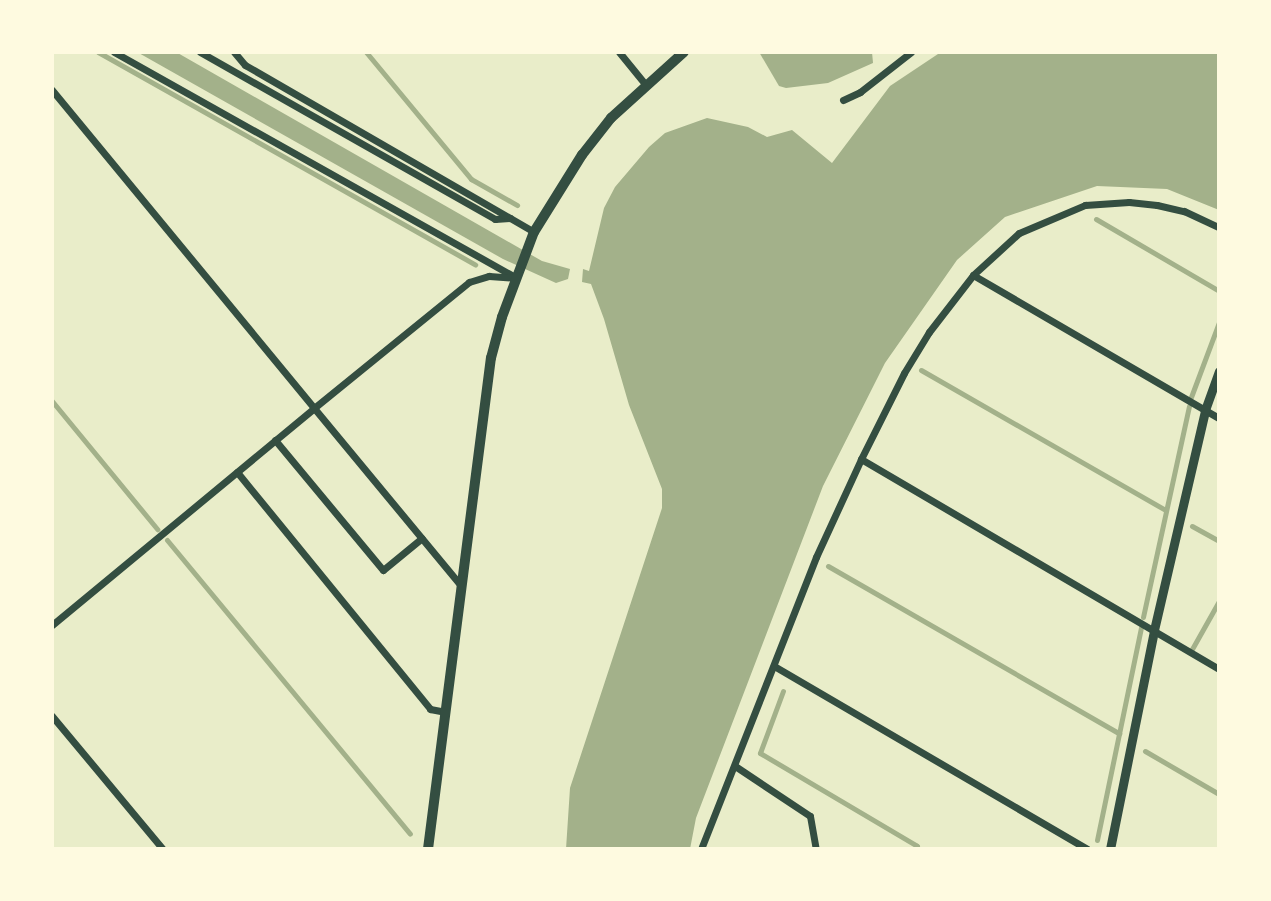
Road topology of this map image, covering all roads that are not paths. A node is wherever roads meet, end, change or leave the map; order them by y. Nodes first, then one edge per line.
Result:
1 (114, 52) edge
2 (200, 52) edge
3 (234, 52) edge
4 (619, 52) edge
5 (684, 52) edge
6 (911, 52) edge
7 (645, 84) junction
8 (52, 90) edge
9 (843, 100) dead end
10 (510, 218) junction
11 (1219, 227) edge
12 (534, 232) junction
13 (517, 275) junction
14 (973, 275) junction
15 (1219, 371) edge
16 (314, 408) junction
17 (1205, 410) junction
18 (1219, 418) edge
19 (275, 440) junction
20 (861, 459) junction
21 (237, 472) junction
22 (422, 538) junction
23 (462, 587) junction
24 (52, 625) edge
25 (1154, 630) junction
26 (774, 666) junction
27 (1219, 669) edge
28 (446, 712) junction
29 (52, 716) edge
30 (735, 766) junction
31 (163, 849) edge
32 (428, 849) edge
33 (701, 849) edge
34 (816, 849) edge
35 (1087, 849) edge
36 (1110, 849) edge

1 - 13 street
2 - 10 street
3 - 10 street
4 - 7 street
5 - 7 main road
6 - 9 street
7 - 12 main road
8 - 16 street
10 - 12 street
11 - 14 street
12 - 13 main road
13 - 16 street
13 - 23 main road
14 - 17 street
14 - 20 street
15 - 17 street
16 - 19 street
16 - 22 street
17 - 18 street
17 - 25 street
19 - 21 street
19 - 22 street
20 - 25 street
20 - 26 street
21 - 24 street
21 - 28 street
22 - 23 street
23 - 28 main road
25 - 27 street
25 - 36 street
26 - 30 street
26 - 35 street
28 - 32 main road
29 - 31 street
30 - 33 street
30 - 34 street

